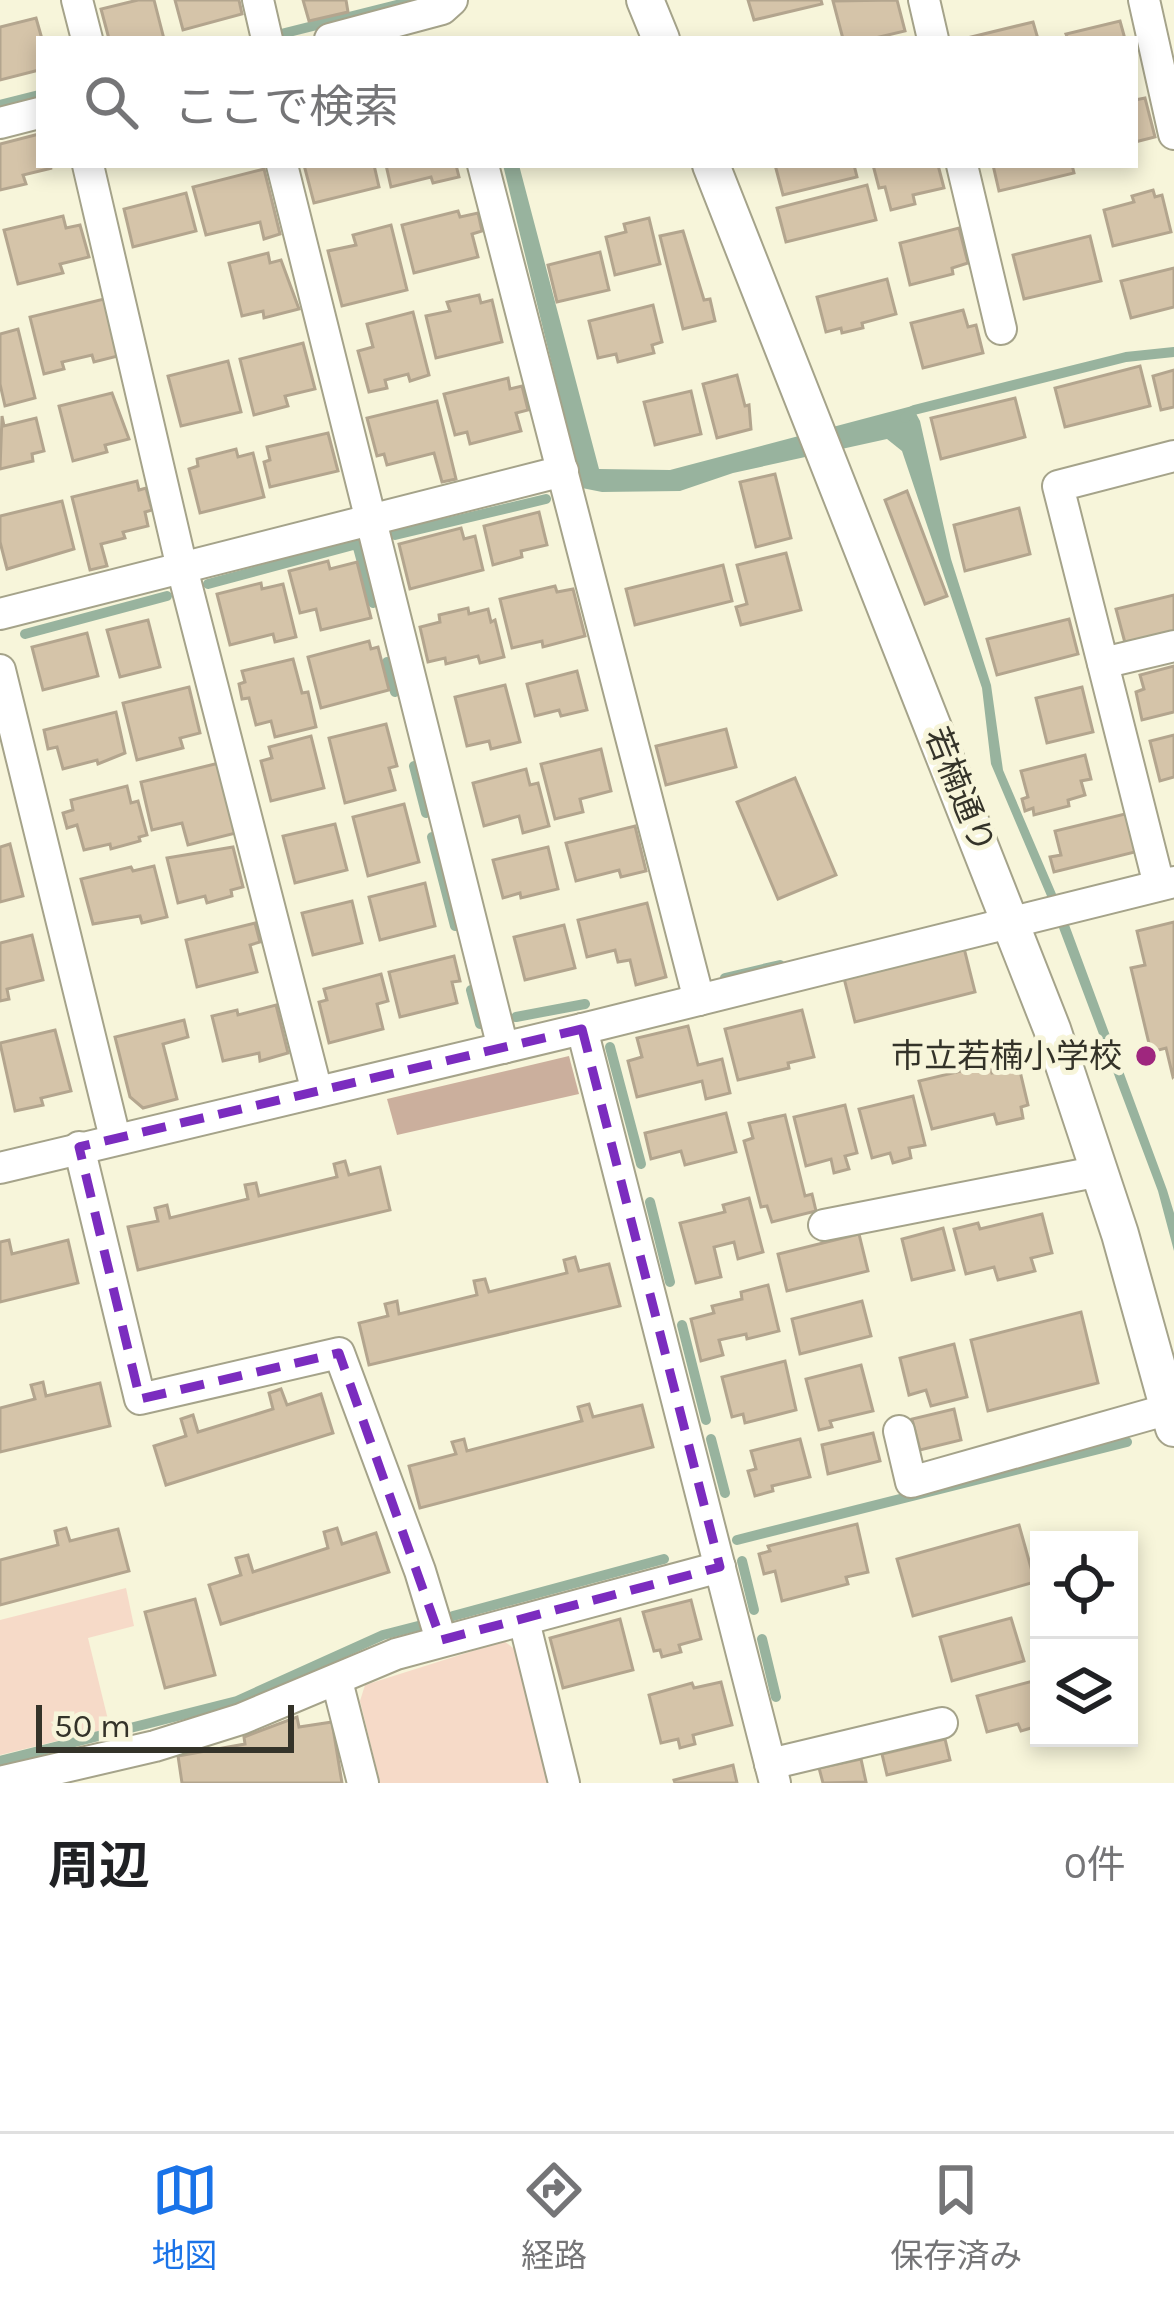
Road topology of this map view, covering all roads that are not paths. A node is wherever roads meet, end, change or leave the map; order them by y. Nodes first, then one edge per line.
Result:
1 (77, 0) edge
2 (258, 0) edge
3 (645, 0) edge
4 (924, 0) edge
5 (1144, 0) edge
6 (446, 12) edge
7 (85, 36) edge
8 (266, 36) edge
9 (343, 36) edge
10 (660, 36) edge
11 (932, 36) edge
12 (36, 114) edge
13 (0, 123) edge
14 (1174, 134) edge
15 (89, 168) edge
16 (283, 168) edge
17 (484, 168) edge
18 (712, 168) edge
19 (963, 168) edge
20 (1001, 329) dead end
21 (1174, 456) edge
22 (563, 471) junction
23 (372, 520) junction
24 (182, 568) junction
25 (0, 614) edge
26 (1174, 646) edge
27 (1103, 663) junction
28 (0, 670) edge
29 (1166, 883) edge
30 (1042, 914) junction
31 (699, 1000) junction
32 (582, 1029) junction
33 (503, 1048) junction
34 (317, 1091) junction
35 (115, 1138) junction
36 (80, 1147) junction
37 (0, 1168) edge
38 (1100, 1171) junction
39 (824, 1225) dead end
40 (1172, 1419) edge
41 (898, 1431) dead end
42 (720, 1567) junction
43 (524, 1621) junction
44 (441, 1640) junction
45 (338, 1681) junction
46 (942, 1723) dead end
47 (772, 1773) edge
48 (0, 1782) edge
49 (363, 1783) edge
50 (564, 1783) edge

1 - 7 street
2 - 8 street
3 - 10 street
4 - 11 street
5 - 14 street
6 - 9 street
12 - 13 street
15 - 24 street
16 - 23 street
17 - 22 street
18 - 30 street, 若楠通り
19 - 20 street
21 - 27 street
22 - 23 street
22 - 31 street
23 - 24 street
23 - 33 street
24 - 25 street
24 - 34 street
26 - 27 street
27 - 29 street
28 - 35 street
29 - 30 street
30 - 31 street
30 - 38 street, 若楠通り
31 - 32 street
32 - 33 street
32 - 42 street
33 - 34 street
34 - 35 street
35 - 36 street
36 - 37 street
36 - 44 street
38 - 39 street
38 - 40 street, 若楠通り
40 - 41 street
42 - 43 street
42 - 47 street
43 - 44 street
43 - 50 street
44 - 45 street
45 - 48 street
45 - 49 street
46 - 47 street

